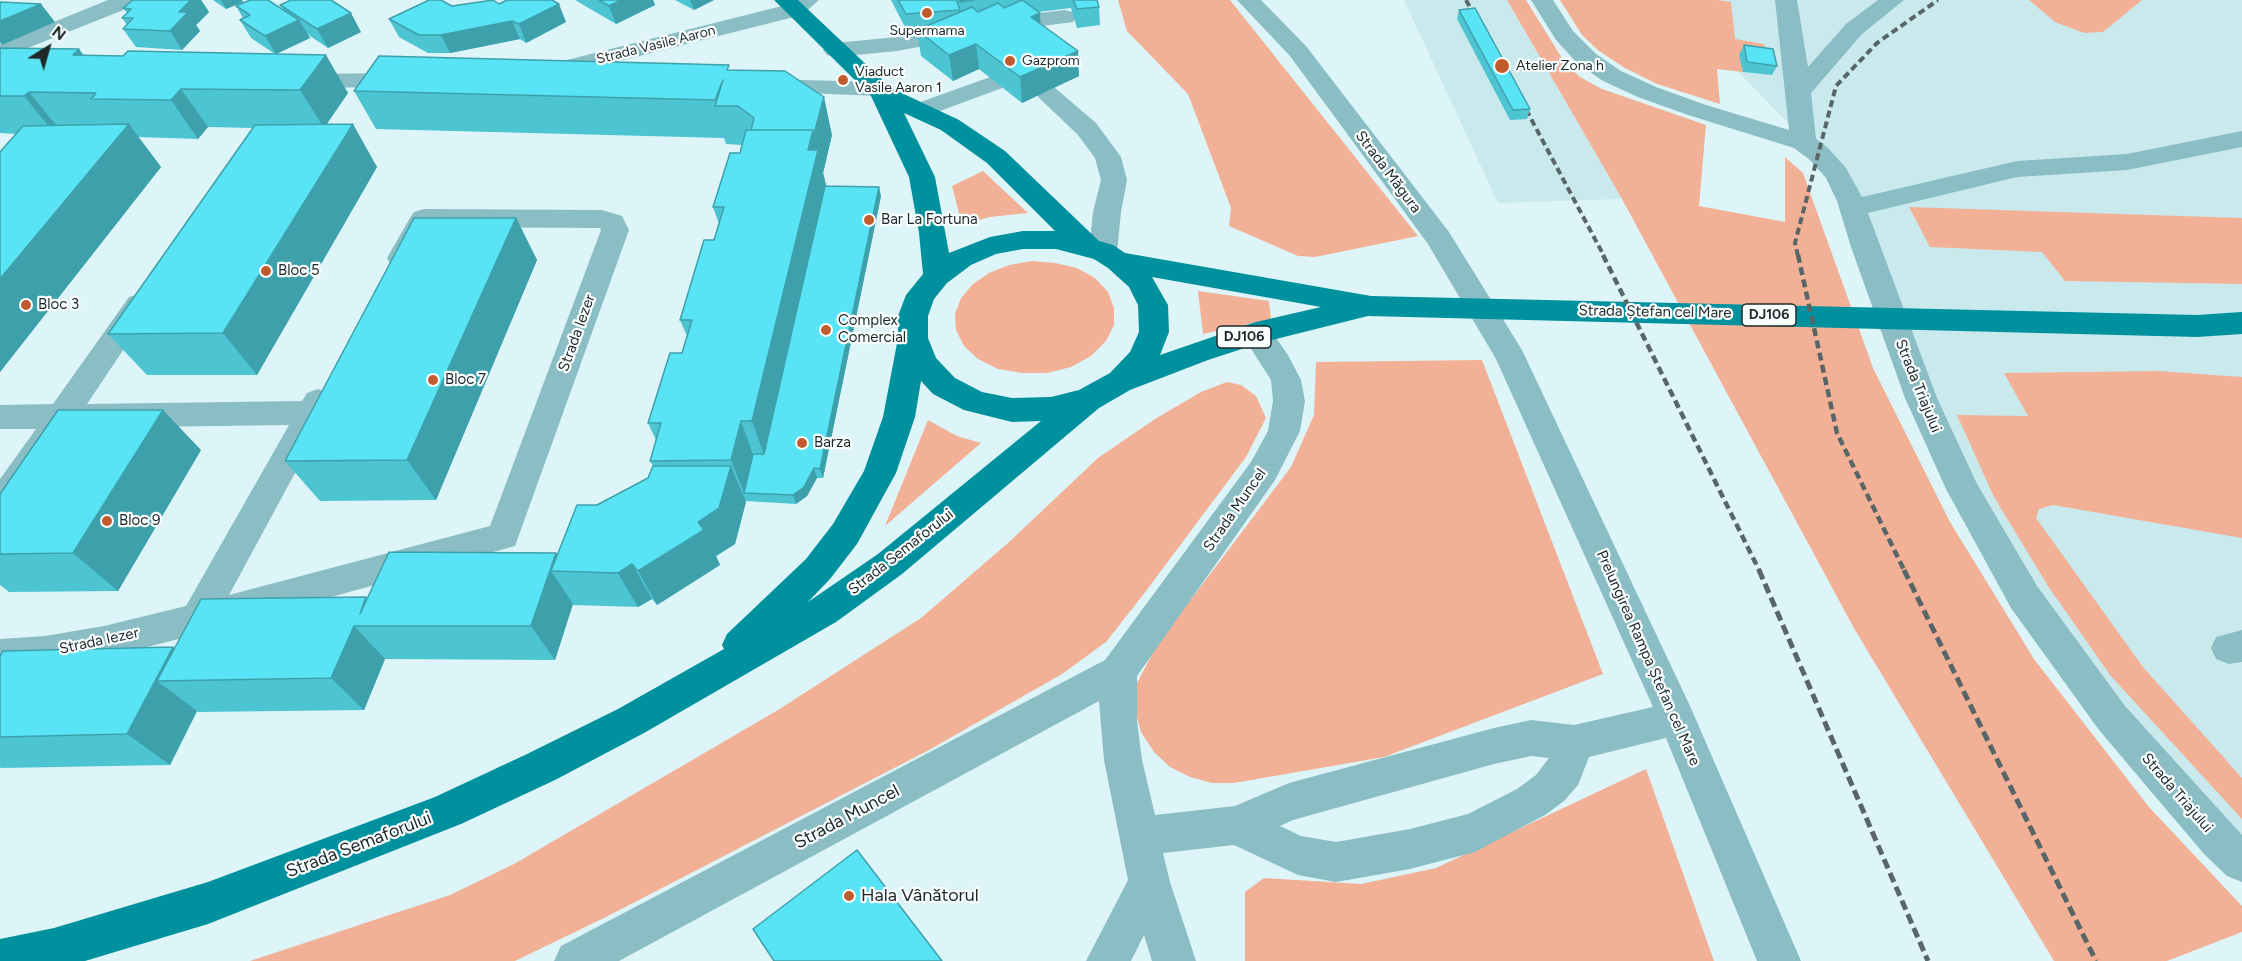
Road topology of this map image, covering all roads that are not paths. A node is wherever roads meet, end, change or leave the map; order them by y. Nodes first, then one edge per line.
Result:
1 (128, 0) edge
2 (1248, 0) edge
3 (1542, 0) edge
4 (1786, 0) edge
5 (1893, 0) edge
6 (796, 3) edge
7 (1065, 17) dead end
8 (835, 50) junction
9 (4, 66) edge
10 (273, 80) edge
11 (425, 80) edge
12 (603, 81) edge
13 (996, 82) edge
14 (746, 85) edge
15 (880, 91) junction
16 (1045, 92) edge
17 (1799, 92) junction
18 (921, 110) junction
19 (2242, 139) edge
20 (1803, 142) junction
21 (1853, 208) junction
22 (1103, 253) junction
23 (936, 276) junction
24 (157, 279) edge
25 (388, 280) edge
26 (1371, 306) junction
27 (2242, 323) edge
28 (2197, 326) junction
29 (1256, 333) junction
30 (2242, 334) edge
31 (913, 338) junction
32 (1511, 358) joint
33 (335, 372) edge
34 (1121, 381) junction
35 (1088, 400) junction
36 (311, 413) junction
37 (63, 416) junction
38 (0, 417) edge
39 (0, 505) edge
40 (198, 619) junction
41 (0, 655) edge
42 (1118, 672) junction
43 (700, 684) junction
44 (1677, 718) junction
45 (1574, 744) junction
46 (1236, 825) junction
47 (1140, 836) junction
48 (2242, 862) edge
49 (1149, 882) junction
50 (0, 961) edge
51 (576, 961) edge
52 (1108, 961) edge
53 (1174, 961) edge
54 (1779, 961) edge

1 - 9 street
2 - 32 street, Strada Măgura
3 - 20 street, Strada Triajului
4 - 17 street
5 - 17 street
6 - 8 main road, DJ106
6 - 12 street, Strada Vasile Aaron
7 - 8 street
8 - 15 main road, DJ106
10 - 11 street
13 - 18 street
14 - 15 street
15 - 18 main road, DJ106
15 - 23 main road, DJ106
16 - 22 street
17 - 20 street
18 - 22 main road, DJ106
19 - 21 street
20 - 21 street, Strada Triajului
21 - 48 street, Strada Triajului
22 - 23 main road, DJ106
22 - 26 main road, Strada Ștefan cel Mare / DJ106
22 - 34 main road, DJ106
23 - 31 main road, DJ106
24 - 37 street
25 - 40 street, Strada Iezer
26 - 28 main road, Strada Ștefan cel Mare / DJ106
26 - 29 main road, DJ106
27 - 28 main road, Strada Ștefan cel Mare / DJ106
28 - 30 main road, Strada Ștefan cel Mare / DJ106
29 - 34 main road, DJ106
29 - 42 street, Strada Muncel
31 - 35 main road, DJ106
31 - 43 main road, Strada Semaforului
32 - 44 street, Prelungirea Rampa Ștefan cel Mare
33 - 36 street
34 - 35 main road, DJ106
35 - 43 main road, Strada Semaforului
36 - 37 street
36 - 40 street
37 - 38 street
37 - 39 street
40 - 41 street, Strada Iezer
42 - 47 street
42 - 51 street, Strada Muncel
43 - 50 main road, Strada Semaforului
44 - 45 street
44 - 54 street, Prelungirea Rampa Ștefan cel Mare
45 - 46 street
45 - 46 street
46 - 47 street
47 - 49 street
49 - 52 street
49 - 53 street

